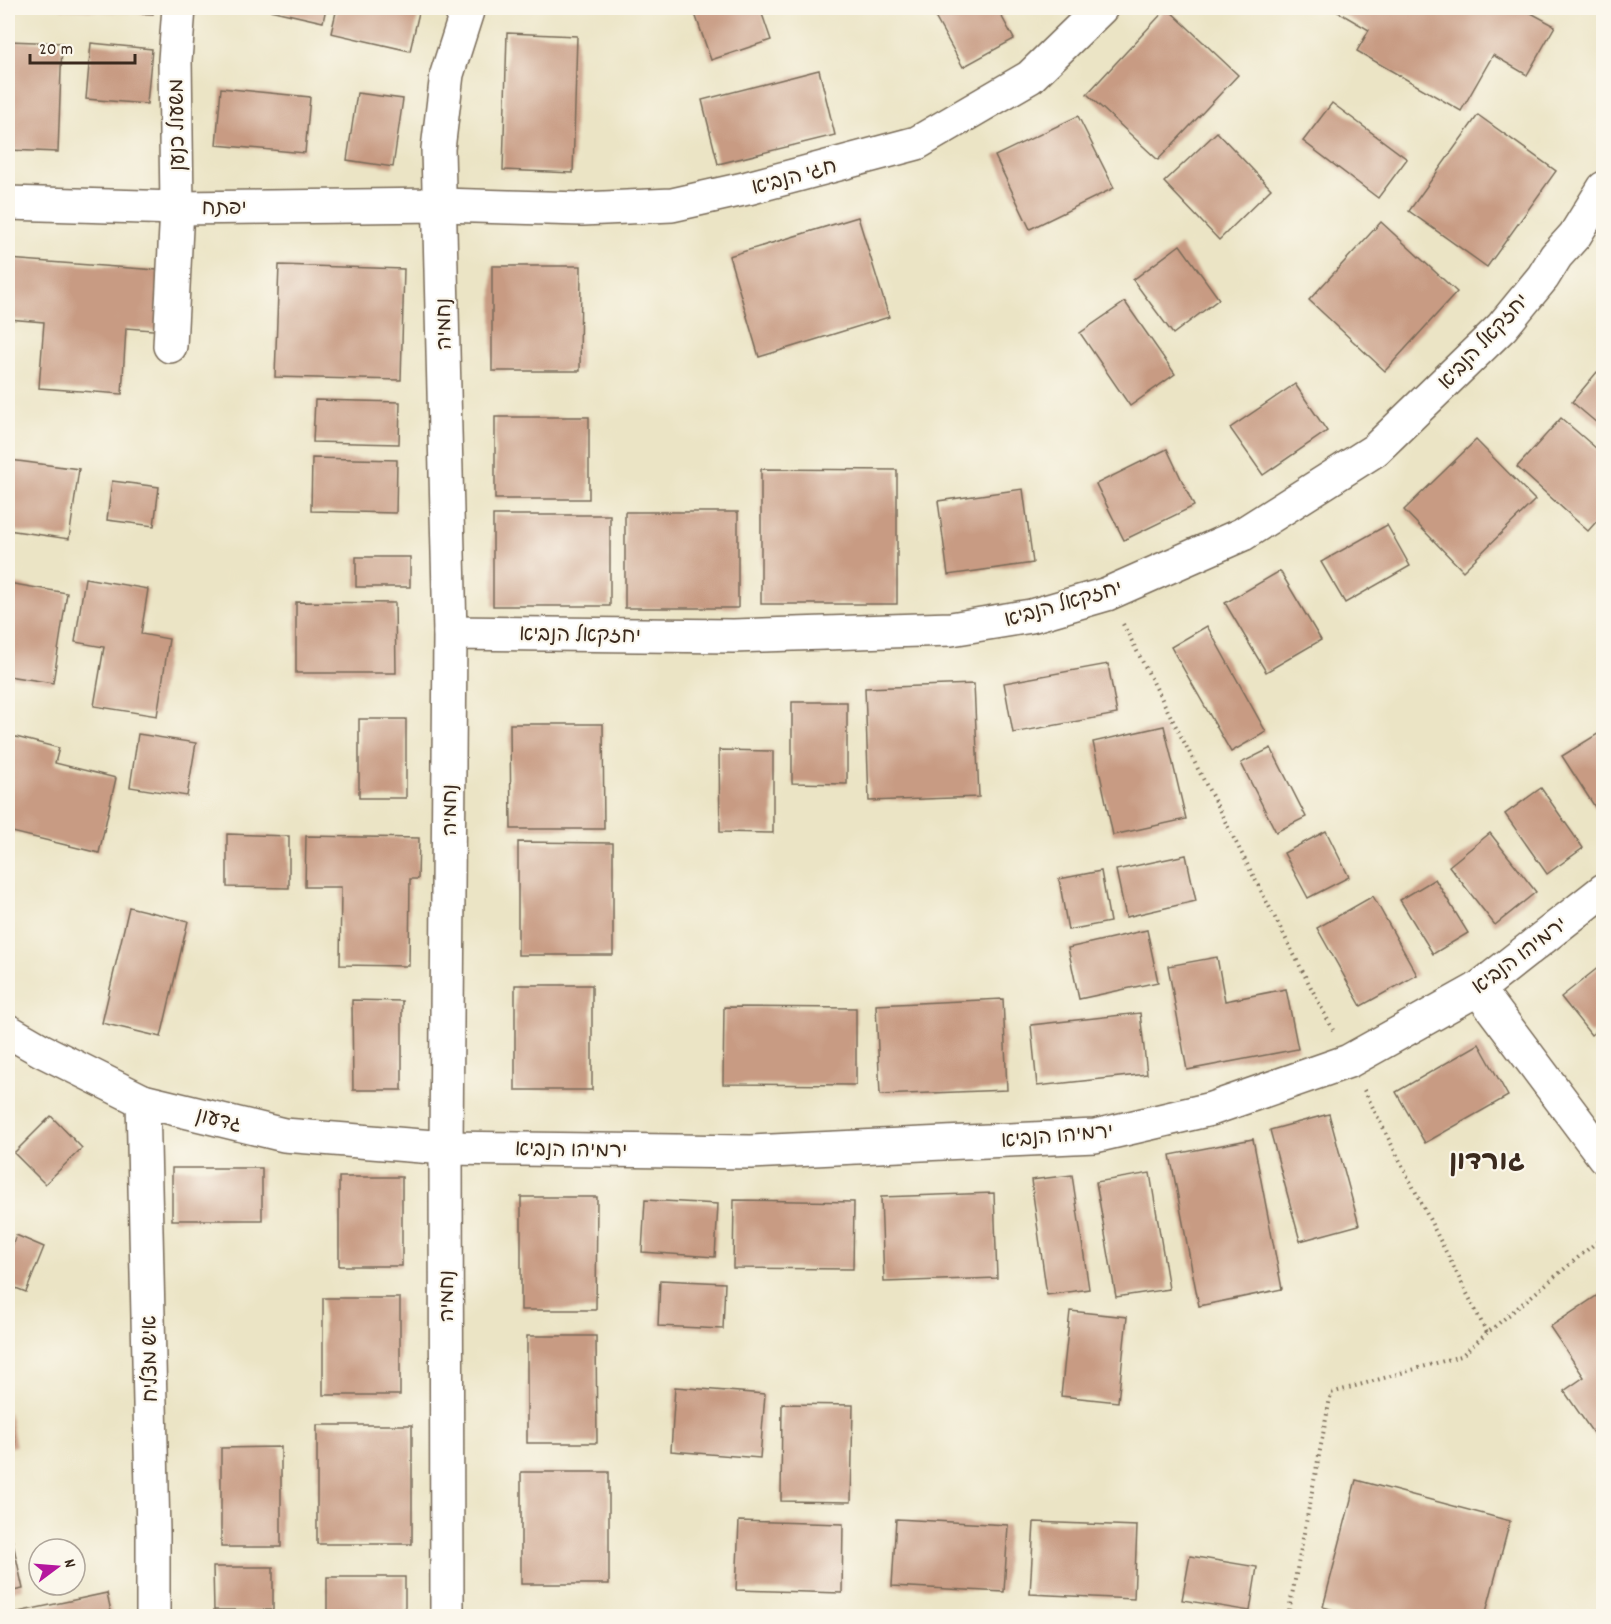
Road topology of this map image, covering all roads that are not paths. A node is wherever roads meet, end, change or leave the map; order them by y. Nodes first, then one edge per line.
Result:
1 (179, 8) edge
2 (468, 8) edge
3 (1101, 8) edge
4 (1604, 188) edge
5 (8, 203) edge
6 (441, 205) junction
7 (177, 208) junction
8 (1604, 227) edge
9 (1556, 256) junction
10 (170, 346) dead end
11 (450, 633) junction
12 (1604, 890) edge
13 (1478, 989) junction
14 (8, 1031) edge
15 (143, 1101) junction
16 (446, 1148) junction
17 (1604, 1157) edge
18 (153, 1617) edge
19 (447, 1617) edge

1 - 7 street, משעול כנען
2 - 6 street, נחמיה
3 - 6 street, חגי הנביא
4 - 9 street, יחזקאל הנביא
5 - 7 street, יפתח
6 - 7 street, יפתח
6 - 11 street, נחמיה
7 - 10 street, משעול כנען
8 - 9 street, יחזקאל הנביא
9 - 11 street, יחזקאל הנביא
11 - 16 street, נחמיה
12 - 13 street, ירמיהו הנביא
13 - 16 street, ירמיהו הנביא
13 - 17 street
14 - 15 street, גדעון
15 - 16 street, גדעון
15 - 18 street, איש מצליח
16 - 19 street, נחמיה

